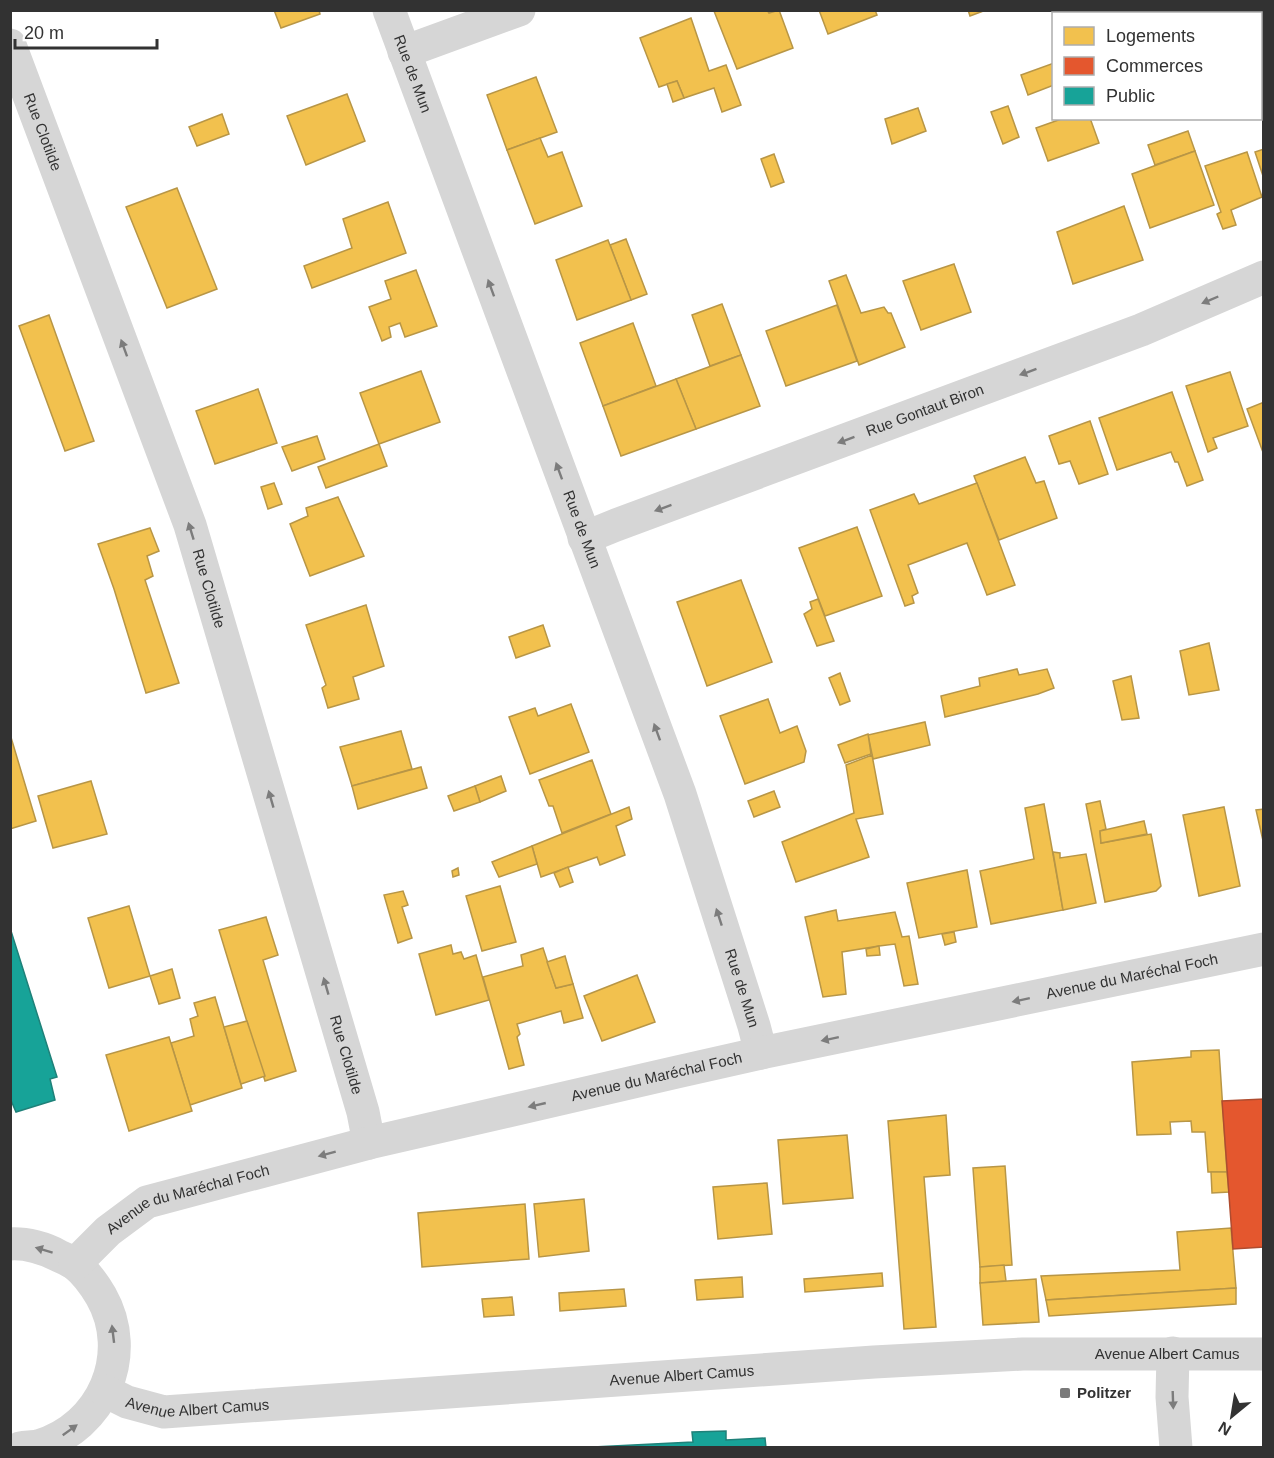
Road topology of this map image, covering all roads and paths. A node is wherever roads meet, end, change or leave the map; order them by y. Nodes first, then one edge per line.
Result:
1 (389, 10) edge
2 (519, 10) edge
3 (10, 45) edge
4 (404, 52) junction
5 (1263, 277) edge
6 (584, 538) junction
7 (1263, 949) edge
8 (761, 1053) junction
9 (369, 1143) junction
10 (10, 1244) edge
11 (75, 1264) junction
12 (1173, 1353) junction
13 (1263, 1354) edge
14 (105, 1391) junction
15 (20, 1448) edge
16 (1176, 1448) edge

1 - 4 street, Rue de Mun
2 - 4 street
9 -> 3 street, Rue Clotilde
6 -> 4 street, Rue de Mun
5 -> 6 street, Rue Gontaut Biron
8 -> 6 street, Rue de Mun
7 -> 8 street, Avenue du Maréchal Foch
8 -> 9 street, Avenue du Maréchal Foch
9 -> 11 street, Avenue du Maréchal Foch
11 -> 10 street
14 -> 11 street
12 - 13 street, Avenue Albert Camus
12 - 14 street, Avenue Albert Camus
12 -> 16 street
15 -> 14 street

